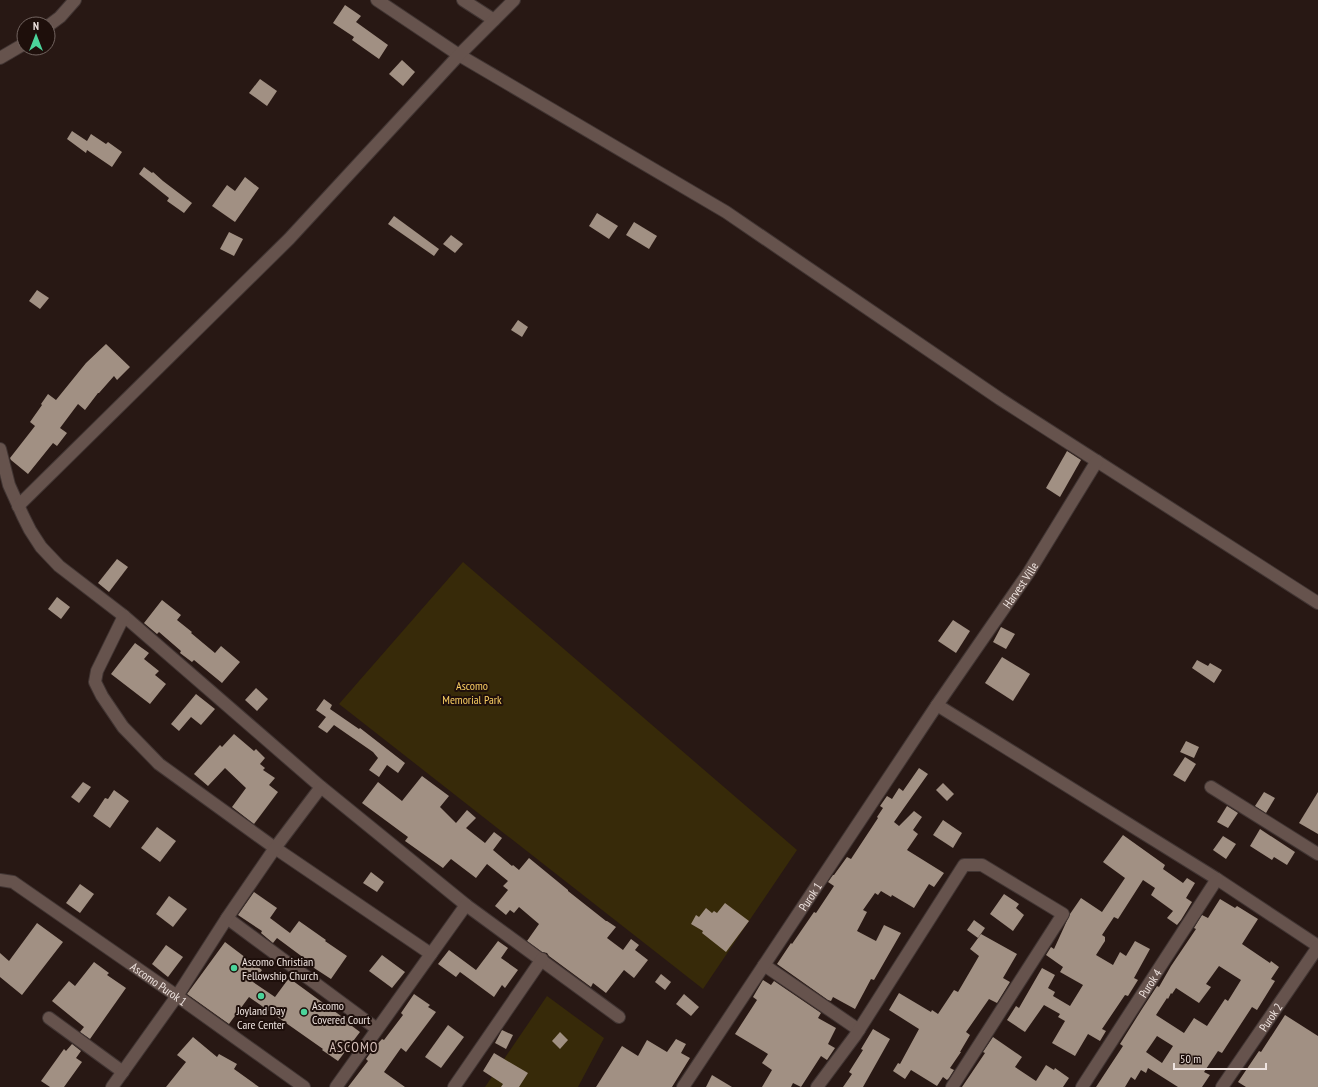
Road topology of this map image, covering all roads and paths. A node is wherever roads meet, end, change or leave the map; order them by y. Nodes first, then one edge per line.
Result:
1 (75, 0) edge
2 (377, 0) edge
3 (463, 0) edge
4 (514, 0) edge
5 (394, 5) edge
6 (56, 20) edge
7 (494, 20) junction
8 (16, 49) edge
9 (459, 55) junction
10 (0, 58) edge
11 (0, 449) edge
12 (1097, 461) junction
13 (18, 506) junction
14 (1318, 604) edge
15 (124, 616) junction
16 (937, 705) junction
17 (321, 787) junction
18 (1211, 787) dead end
19 (274, 848) junction
20 (1318, 854) edge
21 (1217, 879) junction
22 (0, 880) edge
23 (466, 905) junction
24 (227, 918) junction
25 (1318, 946) edge
26 (431, 954) junction
27 (542, 960) junction
28 (764, 964) junction
29 (177, 996) junction
30 (619, 1017) dead end
31 (49, 1018) dead end
32 (377, 1029) junction
33 (859, 1030) junction
34 (123, 1072) junction
35 (954, 1086) edge
36 (112, 1087) edge
37 (304, 1087) edge
38 (336, 1087) edge
39 (454, 1087) edge
40 (683, 1087) edge
41 (817, 1087) edge
42 (1082, 1087) edge
43 (1222, 1087) edge

1 - 6 street
2 - 5 street
3 - 7 street
4 - 7 street
5 - 9 street
7 - 9 street
8 - 10 street
9 - 12 street
9 - 13 street
11 - 13 street
12 - 14 street
12 - 16 street, Harvest Ville
13 - 15 street
15 - 17 street
15 - 19 street
16 - 21 street
16 - 28 street, Purok 1
17 - 19 street
17 - 23 street
18 - 20 street
19 - 24 street
19 - 26 street
21 - 25 street
21 - 42 street, Purok 4
22 - 29 street, Ascomo Purok 1
23 - 26 street
23 - 27 street
24 - 29 street
24 - 32 street
25 - 43 street, Purok 2
26 - 32 street
27 - 30 street
27 - 39 street
28 - 33 street
28 - 40 street, Purok 1
29 - 34 street
29 - 37 street, Ascomo Purok 1
31 - 34 street
32 - 38 street
33 - 35 street
33 - 41 street
34 - 36 street

